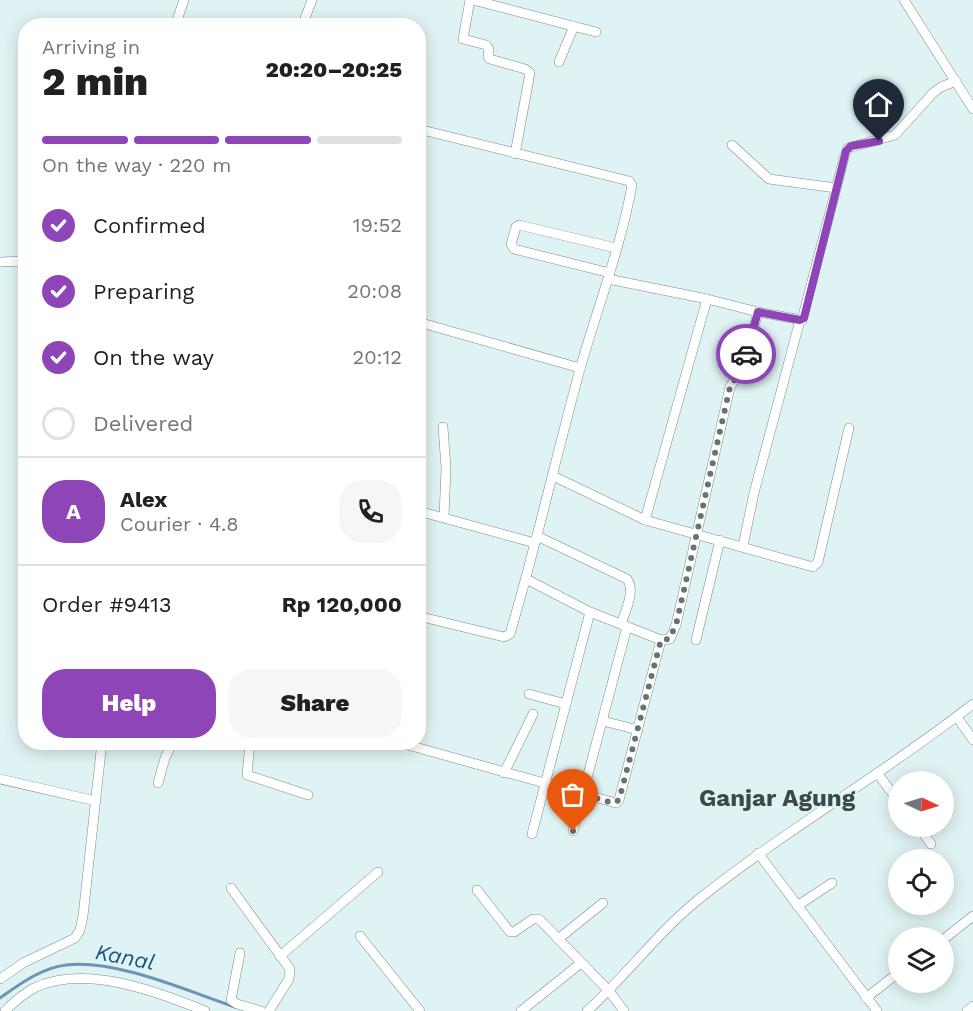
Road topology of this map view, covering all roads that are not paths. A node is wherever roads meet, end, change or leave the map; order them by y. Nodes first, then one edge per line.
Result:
1 (184, 0) edge
2 (312, 0) edge
3 (472, 0) edge
4 (904, 0) edge
5 (178, 18) edge
6 (305, 18) edge
7 (574, 26) junction
8 (596, 32) dead end
9 (559, 62) dead end
10 (954, 79) junction
11 (973, 109) edge
12 (426, 131) edge
13 (732, 145) dead end
14 (514, 154) junction
15 (836, 188) junction
16 (616, 248) junction
17 (0, 261) edge
18 (18, 261) edge
19 (609, 276) junction
20 (707, 299) junction
21 (758, 312) junction
22 (800, 320) junction
23 (426, 324) edge
24 (580, 368) junction
25 (443, 427) dead end
26 (849, 428) dead end
27 (553, 476) junction
28 (426, 513) edge
29 (444, 517) junction
30 (645, 520) junction
31 (696, 535) junction
32 (536, 540) junction
33 (720, 540) junction
34 (742, 546) junction
35 (526, 579) junction
36 (590, 612) junction
37 (426, 618) edge
38 (624, 625) junction
39 (661, 640) junction
40 (696, 640) dead end
41 (528, 694) dead end
42 (566, 704) junction
43 (973, 704) edge
44 (533, 714) dead end
45 (957, 717) junction
46 (603, 721) junction
47 (638, 730) junction
48 (973, 740) edge
49 (101, 750) edge
50 (169, 750) edge
51 (250, 750) edge
52 (426, 750) edge
53 (504, 773) junction
54 (878, 774) junction
55 (0, 779) edge
56 (158, 783) dead end
57 (545, 784) junction
58 (888, 788) edge
59 (582, 794) junction
60 (308, 795) dead end
61 (96, 801) junction
62 (573, 831) dead end
63 (532, 834) dead end
64 (926, 837) edge
65 (931, 844) dead end
66 (758, 853) junction
67 (378, 872) dead end
68 (832, 883) dead end
69 (231, 888) dead end
70 (477, 890) dead end
71 (603, 903) dead end
72 (797, 906) junction
73 (973, 916) edge
74 (954, 931) edge
75 (360, 936) dead end
76 (558, 939) junction
77 (240, 953) dead end
78 (280, 956) junction
79 (581, 963) junction
80 (0, 979) edge
81 (888, 981) edge
82 (609, 991) junction
83 (866, 998) junction
84 (973, 1006) edge
85 (5, 1011) edge
86 (205, 1011) edge
87 (261, 1011) edge
88 (270, 1011) edge
89 (420, 1011) edge
90 (521, 1011) edge
91 (587, 1011) edge
92 (624, 1011) edge
93 (876, 1011) edge
94 (966, 1011) edge

1 - 5 street
2 - 6 street
3 - 7 street
3 - 14 street
4 - 10 street
7 - 8 street
7 - 9 street
10 - 11 street
10 - 15 street
12 - 14 street
13 - 15 street
14 - 16 street
15 - 22 street
16 - 19 street
16 - 19 street
17 - 18 street
19 - 20 street
19 - 24 street
20 - 21 street
20 - 30 street
21 - 22 street
21 - 31 street
22 - 34 street
23 - 24 street
24 - 27 street
25 - 29 street
26 - 34 street
27 - 30 street
27 - 32 street
28 - 29 street
29 - 32 street
30 - 31 street
31 - 33 street
31 - 39 street
32 - 35 street
32 - 38 street
33 - 34 street
33 - 40 street
35 - 36 street
35 - 37 street
36 - 38 street
36 - 42 street
38 - 39 street
38 - 46 street
39 - 47 street
41 - 42 street
42 - 57 street
43 - 45 street
44 - 53 street
45 - 48 street
45 - 54 street
46 - 47 street
46 - 59 street
47 - 59 street
49 - 61 street
50 - 56 street
51 - 60 street
52 - 53 street
53 - 57 street
54 - 58 street
54 - 66 street
55 - 61 street
57 - 59 street
57 - 63 street
59 - 62 street
61 - 80 street
64 - 65 street
66 - 72 street
66 - 82 street
67 - 78 street
68 - 72 street
69 - 78 street
70 - 76 street
71 - 76 street
72 - 83 street
73 - 74 street
75 - 89 street
76 - 79 street
77 - 87 street
78 - 88 street
79 - 82 street
79 - 90 street
81 - 83 street
82 - 91 street
82 - 92 street
83 - 93 street
84 - 94 street
85 - 86 street

